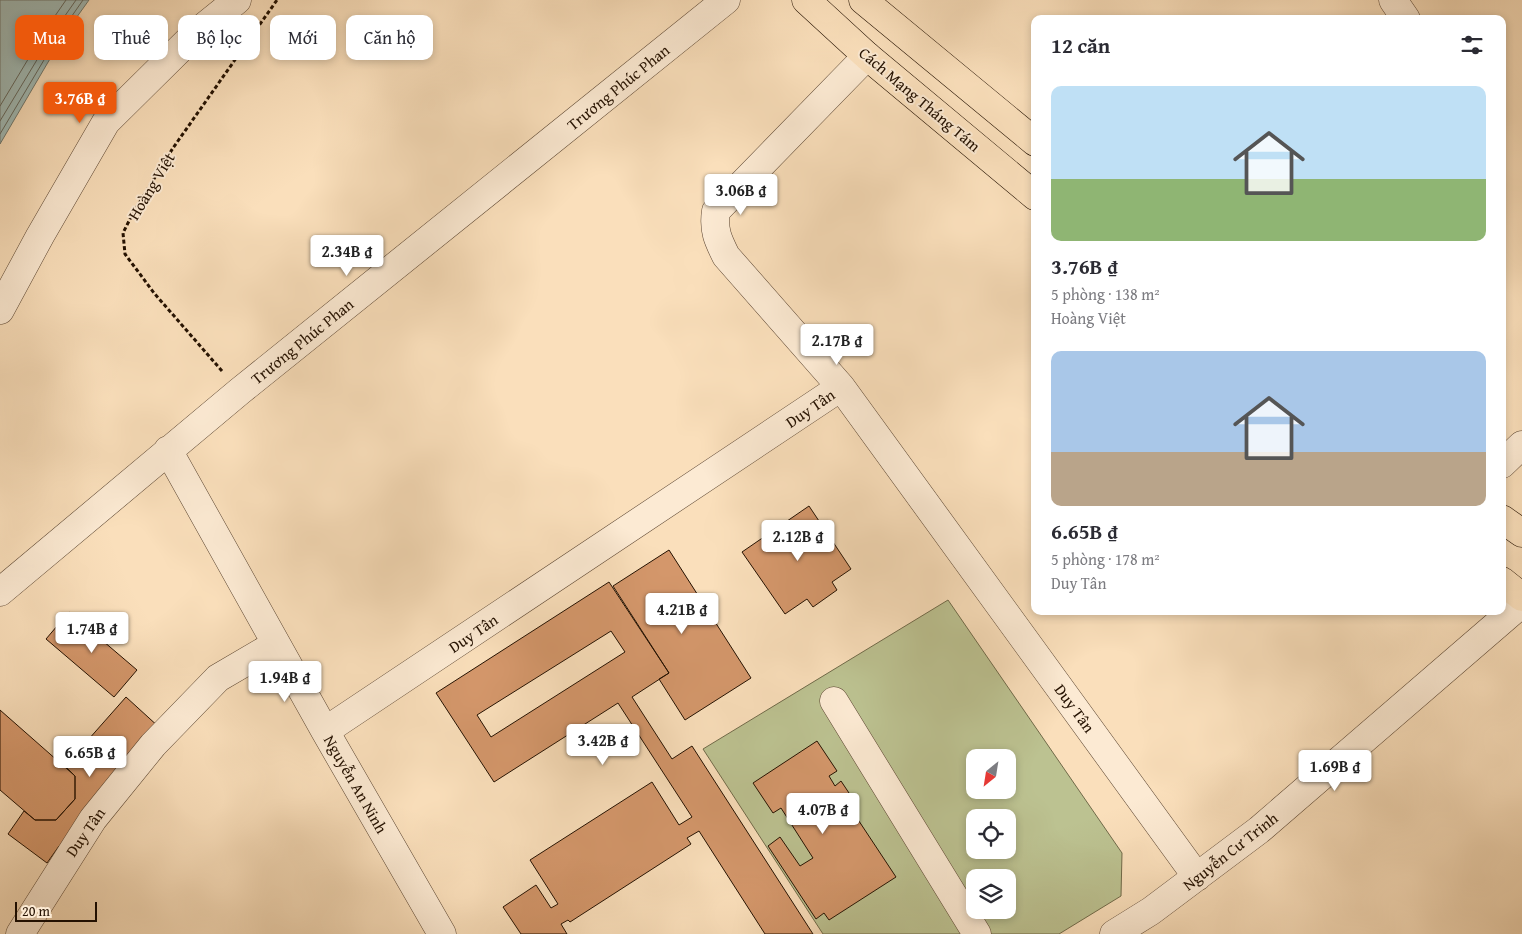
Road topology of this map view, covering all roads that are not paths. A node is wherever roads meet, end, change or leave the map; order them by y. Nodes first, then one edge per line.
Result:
1 (237, 0) edge
2 (726, 0) edge
3 (806, 0) edge
4 (864, 0) edge
5 (1393, 0) edge
6 (1403, 15) edge
7 (867, 56) junction
8 (1031, 139) edge
9 (1031, 193) edge
10 (0, 310) edge
11 (842, 387) junction
12 (1522, 445) edge
13 (168, 450) junction
14 (1506, 460) edge
15 (1506, 521) edge
16 (1522, 532) edge
17 (1506, 584) edge
18 (0, 592) edge
19 (1522, 597) edge
20 (1522, 603) edge
21 (276, 644) junction
22 (834, 701) dead end
23 (325, 731) junction
24 (1197, 877) junction
25 (20, 934) edge
26 (442, 934) edge
27 (977, 934) edge
28 (1114, 934) edge

1 - 10 street
2 - 13 street, Trương Phúc Phan
3 - 7 main road, Cách Mạng Tháng Tám
4 - 8 main road
5 - 6 street
7 - 9 main road, Cách Mạng Tháng Tám
7 - 11 street
11 - 23 street, Duy Tân
11 - 24 street, Duy Tân
12 - 14 street
13 - 18 street, Trương Phúc Phan
13 - 21 street, Nguyễn An Ninh
15 - 16 main road
17 - 19 main road
20 - 24 street, Nguyễn Cư Trinh
21 - 23 street, Nguyễn An Ninh
21 - 25 street, Duy Tân
22 - 27 street
23 - 26 street, Nguyễn An Ninh
24 - 28 street, Nguyễn Cư Trinh

